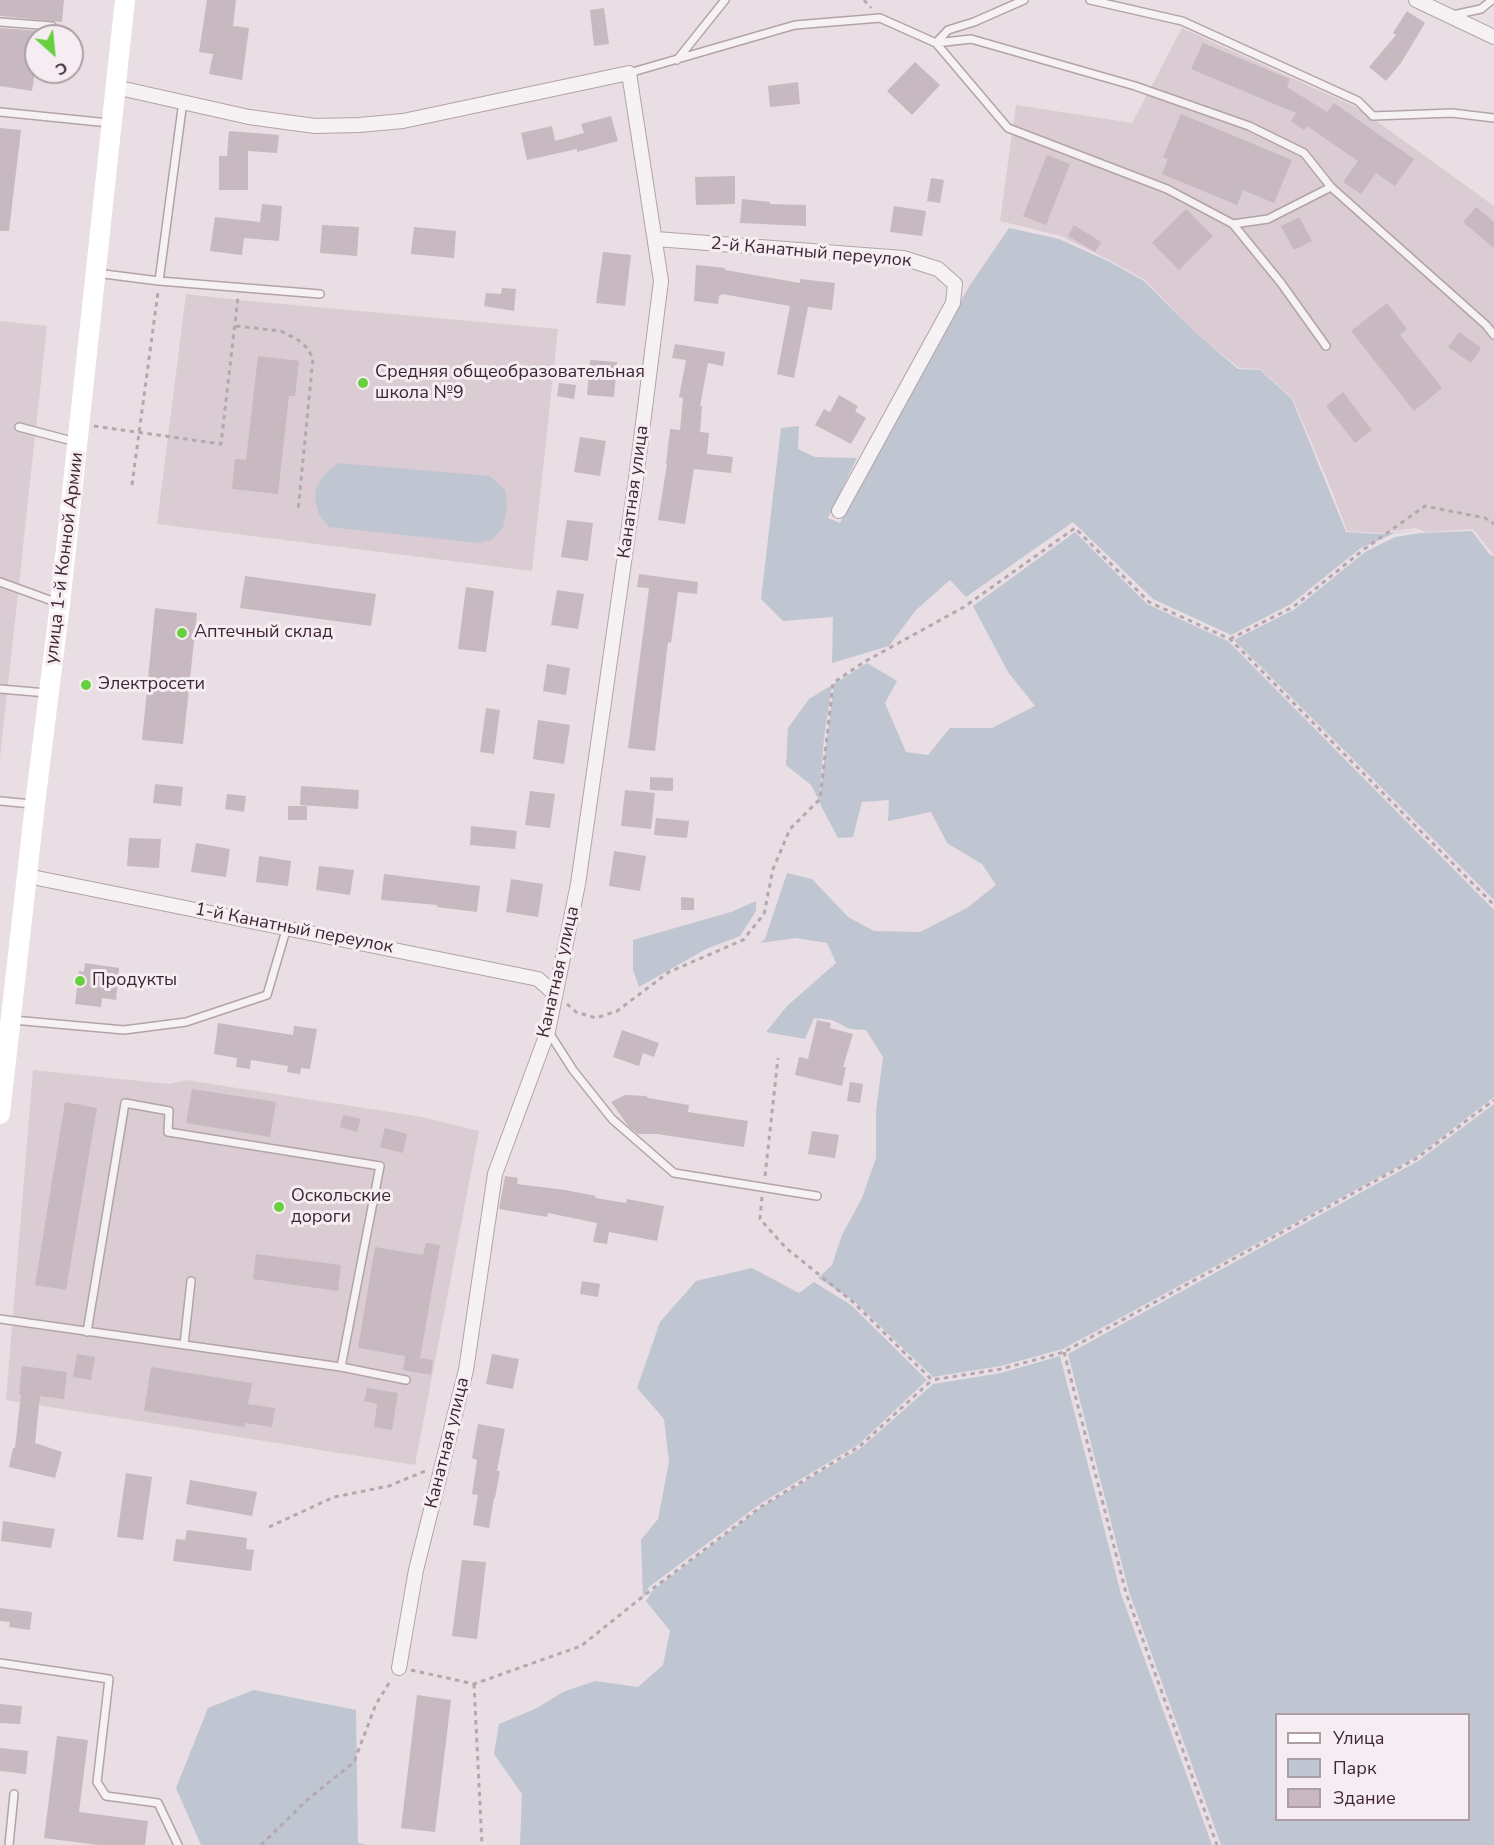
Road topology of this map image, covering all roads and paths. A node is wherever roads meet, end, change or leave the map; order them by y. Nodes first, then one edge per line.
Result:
1 (125, 0) edge
2 (724, 0) edge
3 (1024, 0) edge
4 (1090, 0) edge
5 (1416, 0) edge
6 (1492, 0) edge
7 (1449, 16) junction
8 (0, 22) edge
9 (26, 24) edge
10 (1494, 37) edge
11 (936, 43) junction
12 (677, 60) junction
13 (629, 73) junction
14 (115, 87) junction
15 (183, 101) junction
16 (0, 112) edge
17 (1494, 118) edge
18 (112, 123) junction
19 (1330, 187) junction
20 (1233, 224) junction
21 (656, 240) junction
22 (96, 273) junction
23 (159, 281) junction
24 (239, 287) junction
25 (320, 294) dead end
26 (236, 327) junction
27 (1494, 335) edge
28 (1326, 346) dead end
29 (19, 427) dead end
30 (138, 431) junction
31 (79, 434) junction
32 (132, 485) dead end
33 (298, 511) dead end
34 (839, 511) dead end
35 (1494, 524) edge
36 (0, 582) edge
37 (60, 604) junction
38 (1230, 639) junction
39 (0, 689) edge
40 (49, 693) junction
41 (0, 801) edge
42 (35, 804) junction
43 (27, 876) junction
44 (1494, 905) edge
45 (287, 927) junction
46 (555, 994) junction
47 (12, 1020) junction
48 (548, 1031) junction
49 (777, 1058) dead end
50 (1494, 1100) edge
51 (0, 1114) edge
52 (764, 1186) junction
53 (817, 1196) dead end
54 (191, 1281) dead end
55 (0, 1319) edge
56 (87, 1332) junction
57 (184, 1345) junction
58 (1064, 1352) junction
59 (341, 1367) junction
60 (406, 1380) dead end
61 (932, 1380) junction
62 (444, 1464) junction
63 (268, 1527) dead end
64 (0, 1663) edge
65 (399, 1668) junction
66 (474, 1684) junction
67 (14, 1794) dead end
68 (9, 1845) edge
69 (178, 1845) edge
70 (261, 1845) edge
71 (482, 1845) edge
72 (1217, 1845) edge

1 - 14 main road, улица 1-й Конной Армии
2 - 12 lane
3 - 11 lane
4 - 17 lane
5 - 7 street
6 - 7 lane
7 - 10 street
8 - 9 lane
11 - 12 lane
11 - 19 lane
11 - 20 lane
12 - 13 lane
13 - 15 street
13 - 21 street, Канатная улица
14 - 15 street
14 - 18 main road, улица 1-й Конной Армии
15 - 23 lane
16 - 18 lane
18 - 22 main road, улица 1-й Конной Армии
19 - 20 lane
19 - 27 lane
20 - 28 lane
21 - 34 street, 2-й Канатный переулок
21 - 46 street, Канатная улица
22 - 23 lane
22 - 31 main road, улица 1-й Конной Армии
23 - 24 lane
23 - 30 path
24 - 25 lane
24 - 26 path
26 - 30 path
26 - 33 path
29 - 31 lane
30 - 31 path
30 - 32 path
31 - 37 main road, улица 1-й Конной Армии
35 - 38 path
36 - 37 lane
37 - 40 main road, улица 1-й Конной Армии
38 - 44 path
38 - 46 path
39 - 40 lane
40 - 42 main road, улица 1-й Конной Армии
41 - 42 lane
42 - 43 main road, улица 1-й Конной Армии
43 - 45 street, 1-й Канатный переулок
43 - 47 main road, улица 1-й Конной Армии
45 - 46 street, 1-й Канатный переулок
45 - 47 lane
46 - 48 street, Канатная улица
47 - 51 main road, улица 1-й Конной Армии
48 - 52 lane
48 - 62 street, Канатная улица
49 - 52 path
50 - 58 path
52 - 53 lane
52 - 61 path
54 - 57 lane
55 - 56 lane
56 - 57 lane
56 - 59 lane
57 - 59 lane
58 - 61 path
58 - 72 path
59 - 60 lane
61 - 66 path
62 - 63 path
62 - 65 street, Канатная улица
64 - 69 lane
65 - 66 path
65 - 70 path
66 - 71 path
67 - 68 lane

